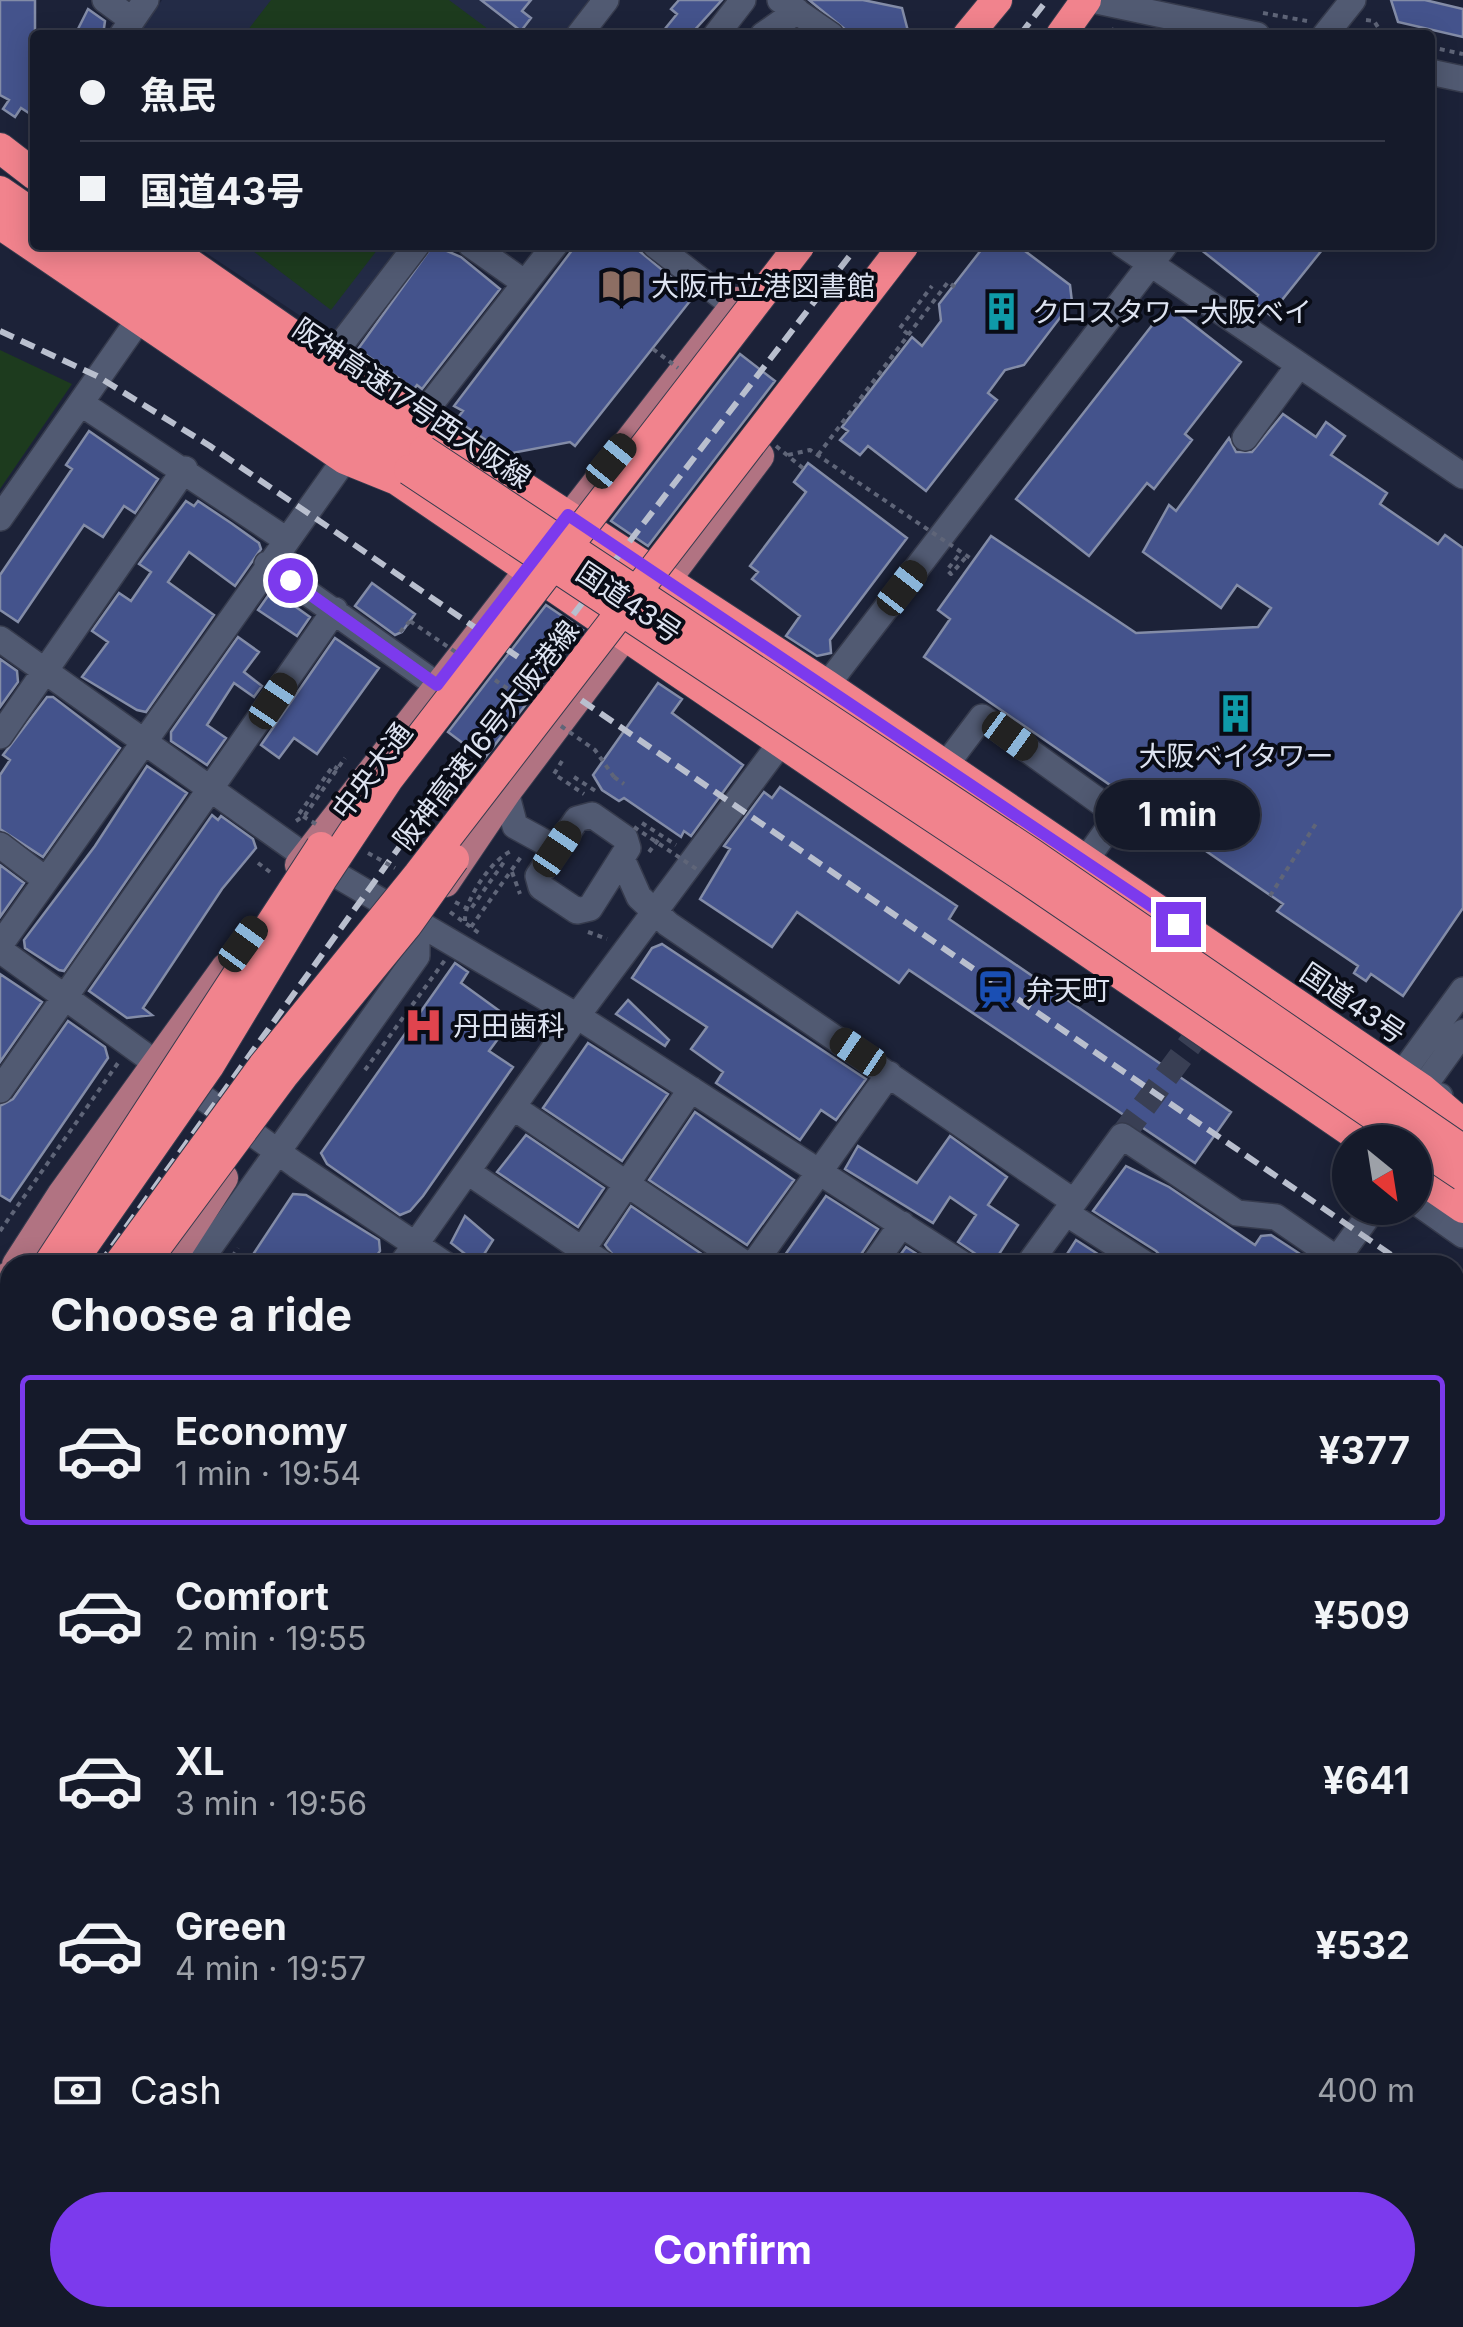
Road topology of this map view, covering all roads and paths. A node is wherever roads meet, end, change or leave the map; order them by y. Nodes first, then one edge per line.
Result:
1 (105, 0) edge
2 (606, 0) edge
3 (743, 0) edge
4 (982, 0) edge
5 (997, 0) edge
6 (1093, 0) edge
7 (788, 6) edge
8 (1355, 10) edge
9 (133, 18) edge
10 (1256, 23) edge
11 (1320, 27) edge
12 (584, 30) edge
13 (720, 30) edge
14 (767, 30) edge
15 (824, 30) edge
16 (960, 30) edge
17 (972, 30) edge
18 (1066, 30) edge
19 (1074, 30) edge
20 (1380, 30) edge
21 (1435, 48) edge
22 (1463, 54) edge
23 (1435, 73) edge
24 (1463, 80) edge
25 (0, 132) edge
26 (0, 148) edge
27 (30, 152) edge
28 (0, 162) edge
29 (30, 171) edge
30 (30, 183) edge
31 (0, 191) edge
32 (0, 203) edge
33 (30, 212) edge
34 (30, 223) edge
35 (0, 224) edge
36 (30, 244) edge
37 (39, 250) edge
38 (70, 250) edge
39 (86, 250) edge
40 (129, 250) edge
41 (145, 250) edge
42 (170, 250) edge
43 (412, 250) edge
44 (478, 250) edge
45 (551, 250) edge
46 (661, 250) edge
47 (780, 250) edge
48 (796, 250) edge
49 (900, 250) edge
50 (912, 250) edge
51 (1158, 255) edge
52 (525, 283) junction
53 (932, 286) dead end
54 (956, 288) dead end
55 (734, 306) junction
56 (140, 318) junction
57 (908, 334) junction
58 (294, 337) junction
59 (328, 360) junction
60 (1299, 365) junction
61 (82, 404) junction
62 (419, 419) junction
63 (1244, 438) dead end
64 (348, 451) junction
65 (788, 455) dead end
66 (818, 455) junction
67 (494, 467) junction
68 (185, 469) junction
69 (1463, 476) edge
70 (568, 515) junction
71 (0, 518) edge
72 (455, 521) junction
73 (285, 538) junction
74 (958, 556) dead end
75 (967, 556) junction
76 (973, 560) dead end
77 (267, 564) junction
78 (526, 571) junction
79 (668, 579) junction
80 (516, 609) junction
81 (335, 610) junction
82 (398, 634) dead end
83 (755, 637) junction
84 (624, 638) junction
85 (0, 639) edge
86 (470, 662) dead end
87 (46, 670) junction
88 (486, 673) dead end
89 (437, 685) junction
90 (827, 686) junction
91 (543, 709) junction
92 (0, 736) edge
93 (576, 736) junction
94 (143, 740) junction
95 (782, 741) junction
96 (345, 758) dead end
97 (946, 766) junction
98 (338, 769) junction
99 (624, 784) dead end
100 (210, 791) junction
101 (506, 792) junction
102 (602, 806) dead end
103 (296, 821) dead end
104 (1317, 822) dead end
105 (316, 824) dead end
106 (634, 827) dead end
107 (661, 836) dead end
108 (0, 845) edge
109 (529, 846) dead end
110 (557, 849) junction
111 (515, 850) dead end
112 (367, 852) dead end
113 (306, 857) junction
114 (499, 859) junction
115 (1084, 861) junction
116 (258, 863) dead end
117 (632, 863) junction
118 (698, 870) dead end
119 (402, 872) dead end
120 (274, 875) dead end
121 (46, 880) junction
122 (601, 894) junction
123 (1270, 896) dead end
124 (453, 900) dead end
125 (646, 904) junction
126 (450, 912) dead end
127 (465, 921) junction
128 (417, 924) junction
129 (472, 926) junction
130 (465, 933) dead end
131 (483, 936) dead end
132 (0, 948) edge
133 (451, 952) dead end
134 (1120, 973) junction
135 (1463, 990) edge
136 (66, 998) junction
137 (577, 1016) junction
138 (1463, 1032) edge
139 (124, 1055) dead end
140 (158, 1063) junction
141 (889, 1074) junction
142 (361, 1076) dead end
143 (1411, 1082) junction
144 (691, 1089) junction
145 (0, 1090) edge
146 (1463, 1104) edge
147 (513, 1108) junction
148 (1463, 1124) edge
149 (1334, 1125) edge
150 (1388, 1125) edge
151 (264, 1141) junction
152 (1463, 1150) edge
153 (1432, 1155) edge
154 (468, 1172) junction
155 (820, 1172) junction
156 (1463, 1176) edge
157 (629, 1184) junction
158 (1432, 1193) edge
159 (1432, 1201) edge
160 (1069, 1207) junction
161 (1463, 1208) edge
162 (902, 1224) junction
163 (1363, 1225) edge
164 (0, 1231) edge
165 (1463, 1235) edge
166 (23, 1255) edge
167 (54, 1255) edge
168 (77, 1255) edge
169 (125, 1255) edge
170 (150, 1255) edge
171 (175, 1255) edge
172 (202, 1255) edge
173 (408, 1255) edge
174 (574, 1255) edge
175 (578, 1255) edge
176 (735, 1255) edge
177 (758, 1255) edge
178 (880, 1255) edge
179 (949, 1255) edge
180 (1035, 1255) edge
181 (1134, 1255) edge
182 (1327, 1255) edge
183 (1343, 1255) edge

1 - 9 street
2 - 12 street
3 - 13 street
4 - 16 main road
5 - 17 highway
6 - 10 street
6 - 18 highway
6 - 19 main road
7 - 14 street
7 - 15 street
8 - 11 street
8 - 20 path
10 - 11 path
21 - 22 path
23 - 24 street
25 - 27 highway
26 - 29 highway
28 - 30 highway
31 - 33 highway
32 - 34 highway
35 - 36 highway
37 - 56 highway
38 - 64 highway
39 - 150 highway, 阪神高速17号西大阪線, bridge
40 - 152 highway, 阪神高速17号西大阪線, bridge
41 - 58 highway
42 - 58 highway, 国道43号
43 - 59 street
44 - 52 street
45 - 52 street
46 - 55 street
47 - 55 main road, 中央大通
48 - 80 highway, 阪神高速16号大阪港線, bridge
49 - 91 highway, 阪神高速16号大阪港線, bridge
50 - 79 main road
51 - 60 street
51 - 90 street
52 - 62 street
53 - 57 path
54 - 57 path
55 - 70 main road, 中央大通
56 - 61 street
56 - 64 highway
57 - 66 path
58 - 59 highway, 国道43号
59 - 62 highway, 国道43号
60 - 63 street
60 - 69 street
61 - 68 street
61 - 71 street
62 - 67 highway, 国道43号
64 - 72 highway, 国道43号
64 - 73 street
65 - 66 path, bridge
66 - 75 path, bridge
67 - 70 highway, 国道43号
67 - 72 highway
68 - 73 street
68 - 87 street
70 - 78 main road, 中央大通
70 - 79 highway, 国道43号
72 - 78 highway, 国道43号
73 - 77 street
74 - 75 path
75 - 76 path, bridge
77 - 81 street
77 - 94 street
78 - 84 highway, 国道43号
78 - 89 main road, 中央大通
79 - 83 highway, 国道43号
79 - 84 main road
80 - 167 highway, bridge
80 - 168 highway, 阪神高速16号大阪港線, bridge
81 - 89 street
81 - 100 street
82 - 86 path, bridge
83 - 90 highway, 国道43号
83 - 134 highway, 国道43号
84 - 95 highway, 国道43号
84 - 101 main road
85 - 87 street
87 - 92 street
87 - 94 street
88 - 91 path
89 - 113 main road, 中央大通
90 - 97 highway, 国道43号
91 - 93 path, bridge
91 - 169 highway, 阪神高速16号大阪港線, bridge
91 - 170 highway, bridge
93 - 99 path, bridge
93 - 102 path
94 - 100 street
94 - 121 street
95 - 125 street
95 - 134 highway, 国道43号
96 - 98 path, bridge
97 - 115 highway, 国道43号
97 - 115 street
98 - 103 path, bridge
98 - 105 path, bridge
100 - 113 street
100 - 136 street
101 - 110 street
101 - 128 main road
104 - 123 path
106 - 118 path, bridge
107 - 117 path
108 - 121 street
109 - 129 path
110 - 117 street
110 - 122 street
111 - 114 path
112 - 119 path, bridge
113 - 128 street
113 - 140 main road, 中央大通
114 - 124 path, bridge
114 - 127 path, bridge
115 - 143 highway, 国道43号
116 - 120 path
117 - 122 street
117 - 125 street
121 - 132 street
122 - 125 street
125 - 137 street
125 - 141 street
126 - 127 path
127 - 129 path
128 - 137 street
128 - 151 main road
129 - 130 path
129 - 131 path
132 - 136 street
133 - 142 path
134 - 149 highway, 国道43号
135 - 143 street
136 - 140 street
136 - 145 street
137 - 144 street
137 - 147 street
138 - 143 street
139 - 164 path
140 - 151 street
140 - 166 main road, 中央大通
141 - 155 street
141 - 160 street
143 - 146 street
143 - 148 highway, 国道43号
144 - 155 street
144 - 157 street
147 - 154 street
147 - 157 street
151 - 171 main road
151 - 172 street
151 - 173 street
153 - 156 highway, bridge
154 - 173 street
154 - 174 street
155 - 162 street
155 - 177 street
157 - 175 street
157 - 176 street
158 - 161 highway
159 - 165 street
160 - 180 street
160 - 181 street
160 - 182 street
162 - 178 street
162 - 179 street
163 - 183 street

